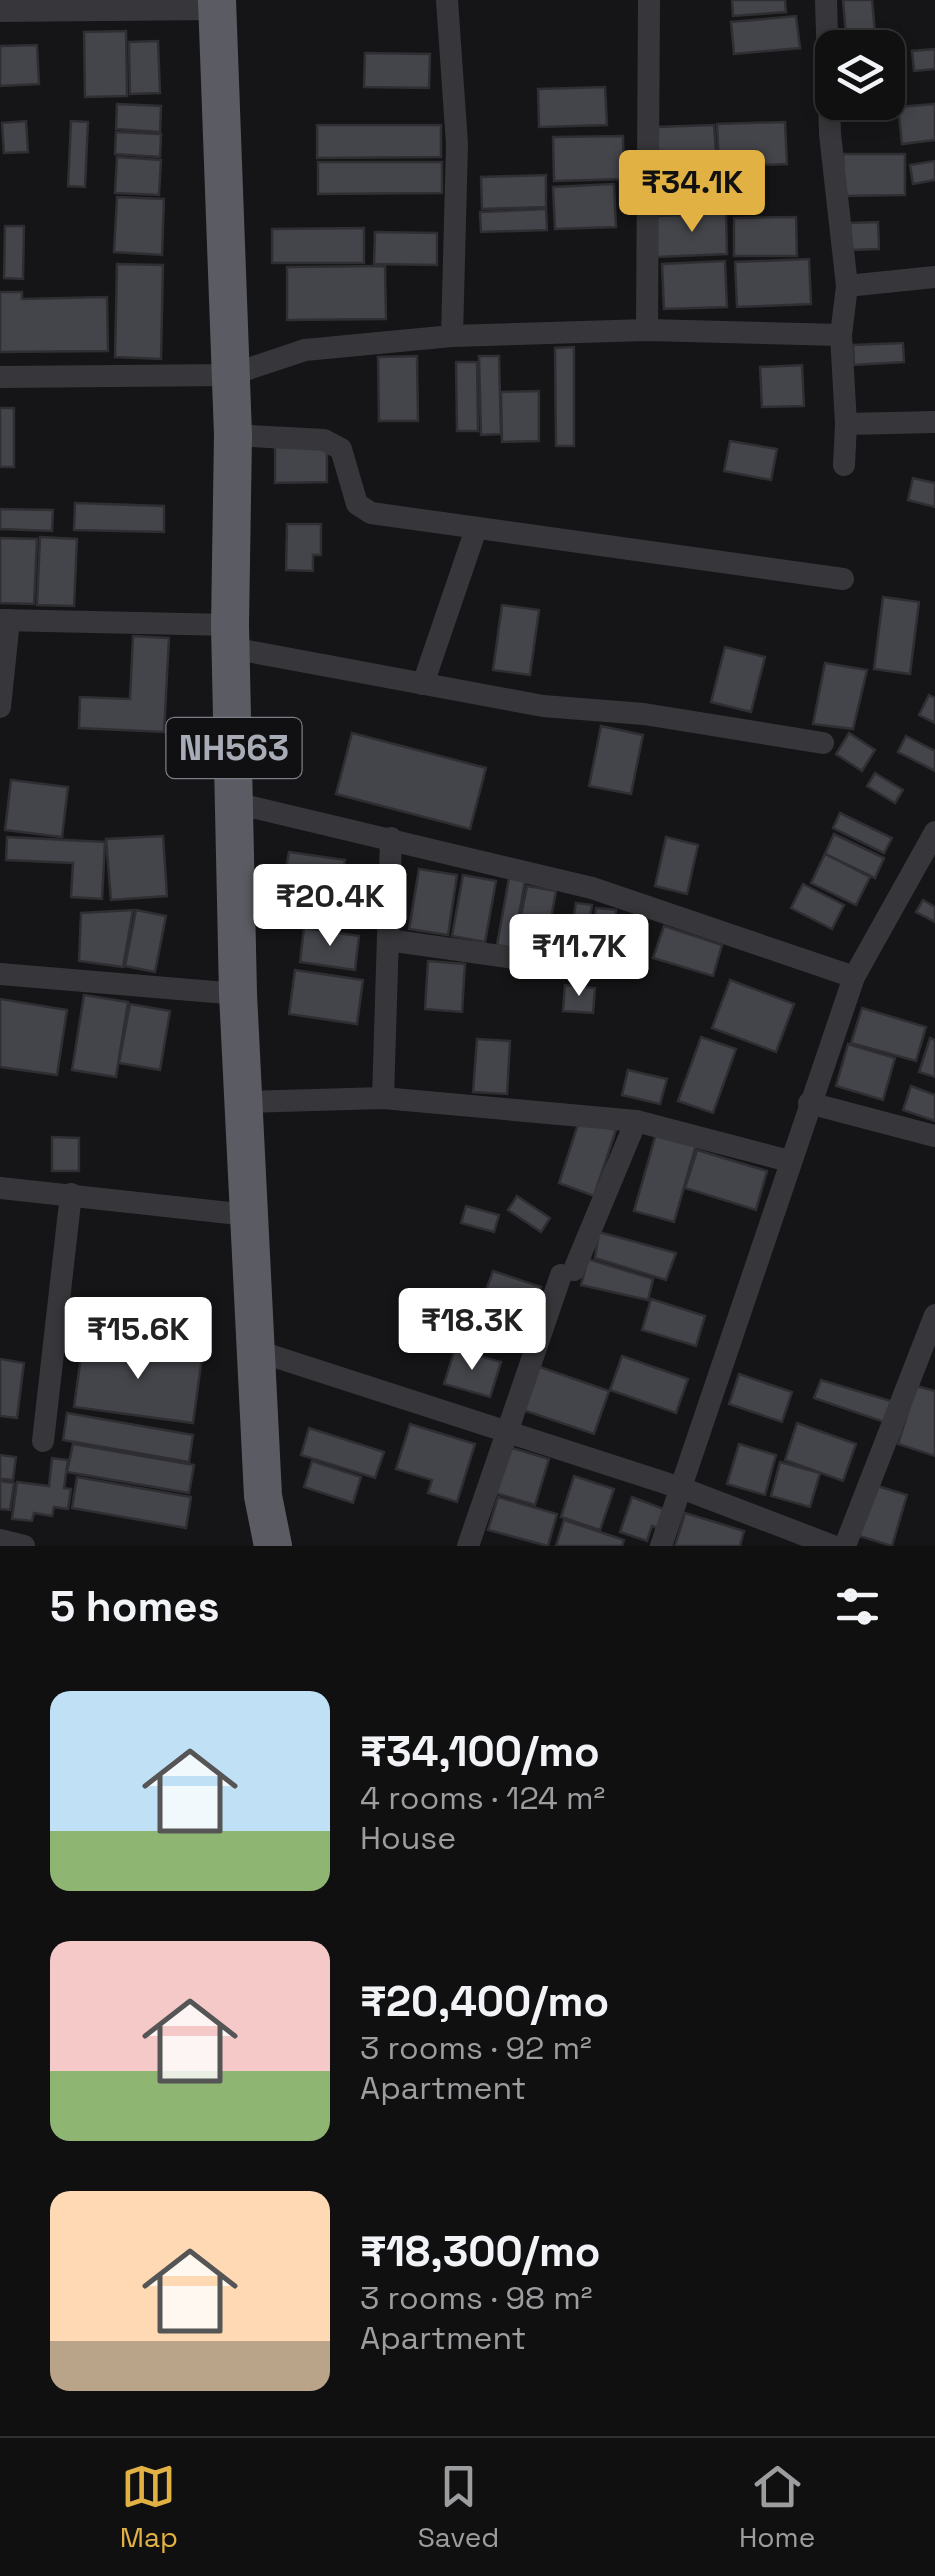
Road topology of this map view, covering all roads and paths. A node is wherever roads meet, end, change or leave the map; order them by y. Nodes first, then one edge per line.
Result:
1 (447, 0) edge
2 (648, 0) edge
3 (826, 0) edge
4 (217, 4) edge
5 (0, 12) edge
6 (935, 277) edge
7 (847, 286) junction
8 (647, 330) junction
9 (841, 335) junction
10 (452, 336) junction
11 (230, 375) junction
12 (0, 377) edge
13 (935, 422) edge
14 (846, 424) junction
15 (232, 435) junction
16 (844, 465) dead end
17 (476, 528) junction
18 (843, 578) dead end
19 (4, 620) edge
20 (231, 637) junction
21 (424, 684) junction
22 (0, 708) edge
23 (823, 743) dead end
24 (235, 802) junction
25 (935, 832) edge
26 (391, 838) junction
27 (388, 940) junction
28 (529, 960) dead end
29 (0, 974) edge
30 (854, 977) junction
31 (238, 994) junction
32 (383, 1098) junction
33 (242, 1102) junction
34 (809, 1103) junction
35 (636, 1122) junction
36 (935, 1136) edge
37 (789, 1162) junction
38 (0, 1188) edge
39 (71, 1194) junction
40 (248, 1215) junction
41 (935, 1315) edge
42 (254, 1350) junction
43 (506, 1431) junction
44 (43, 1441) dead end
45 (684, 1488) junction
46 (263, 1496) junction
47 (0, 1540) edge
48 (24, 1546) edge
49 (253, 1546) edge
50 (273, 1546) edge
51 (468, 1546) edge
52 (661, 1546) edge
53 (833, 1546) edge
54 (844, 1546) edge

1 - 10 street
2 - 8 street
3 - 7 street
4 - 5 street
4 - 11 highway, NH563
6 - 7 street
7 - 9 street
8 - 9 street
8 - 10 street
9 - 14 street
10 - 11 street
11 - 12 street
11 - 15 highway, NH563
13 - 14 street
14 - 16 street
15 - 17 street
15 - 20 highway, NH563
17 - 18 street
17 - 21 street
19 - 20 street
19 - 22 street
20 - 21 street
20 - 24 highway, NH563
21 - 23 street
24 - 26 street
24 - 31 highway, NH563
25 - 30 street
26 - 27 street
26 - 30 street
27 - 28 street
27 - 32 street
29 - 31 street
30 - 34 street
31 - 33 highway, NH563
32 - 33 street
32 - 35 street
33 - 40 highway, NH563
34 - 36 street
34 - 37 street
35 - 37 street
35 - 43 street
37 - 45 street
38 - 39 street
39 - 40 street
39 - 44 street
40 - 42 highway, NH563
41 - 54 street
42 - 43 street
42 - 46 highway, NH563
43 - 45 street
43 - 51 street
45 - 52 street
45 - 53 street
46 - 49 highway, NH563
46 - 50 highway, NH563
47 - 48 street

